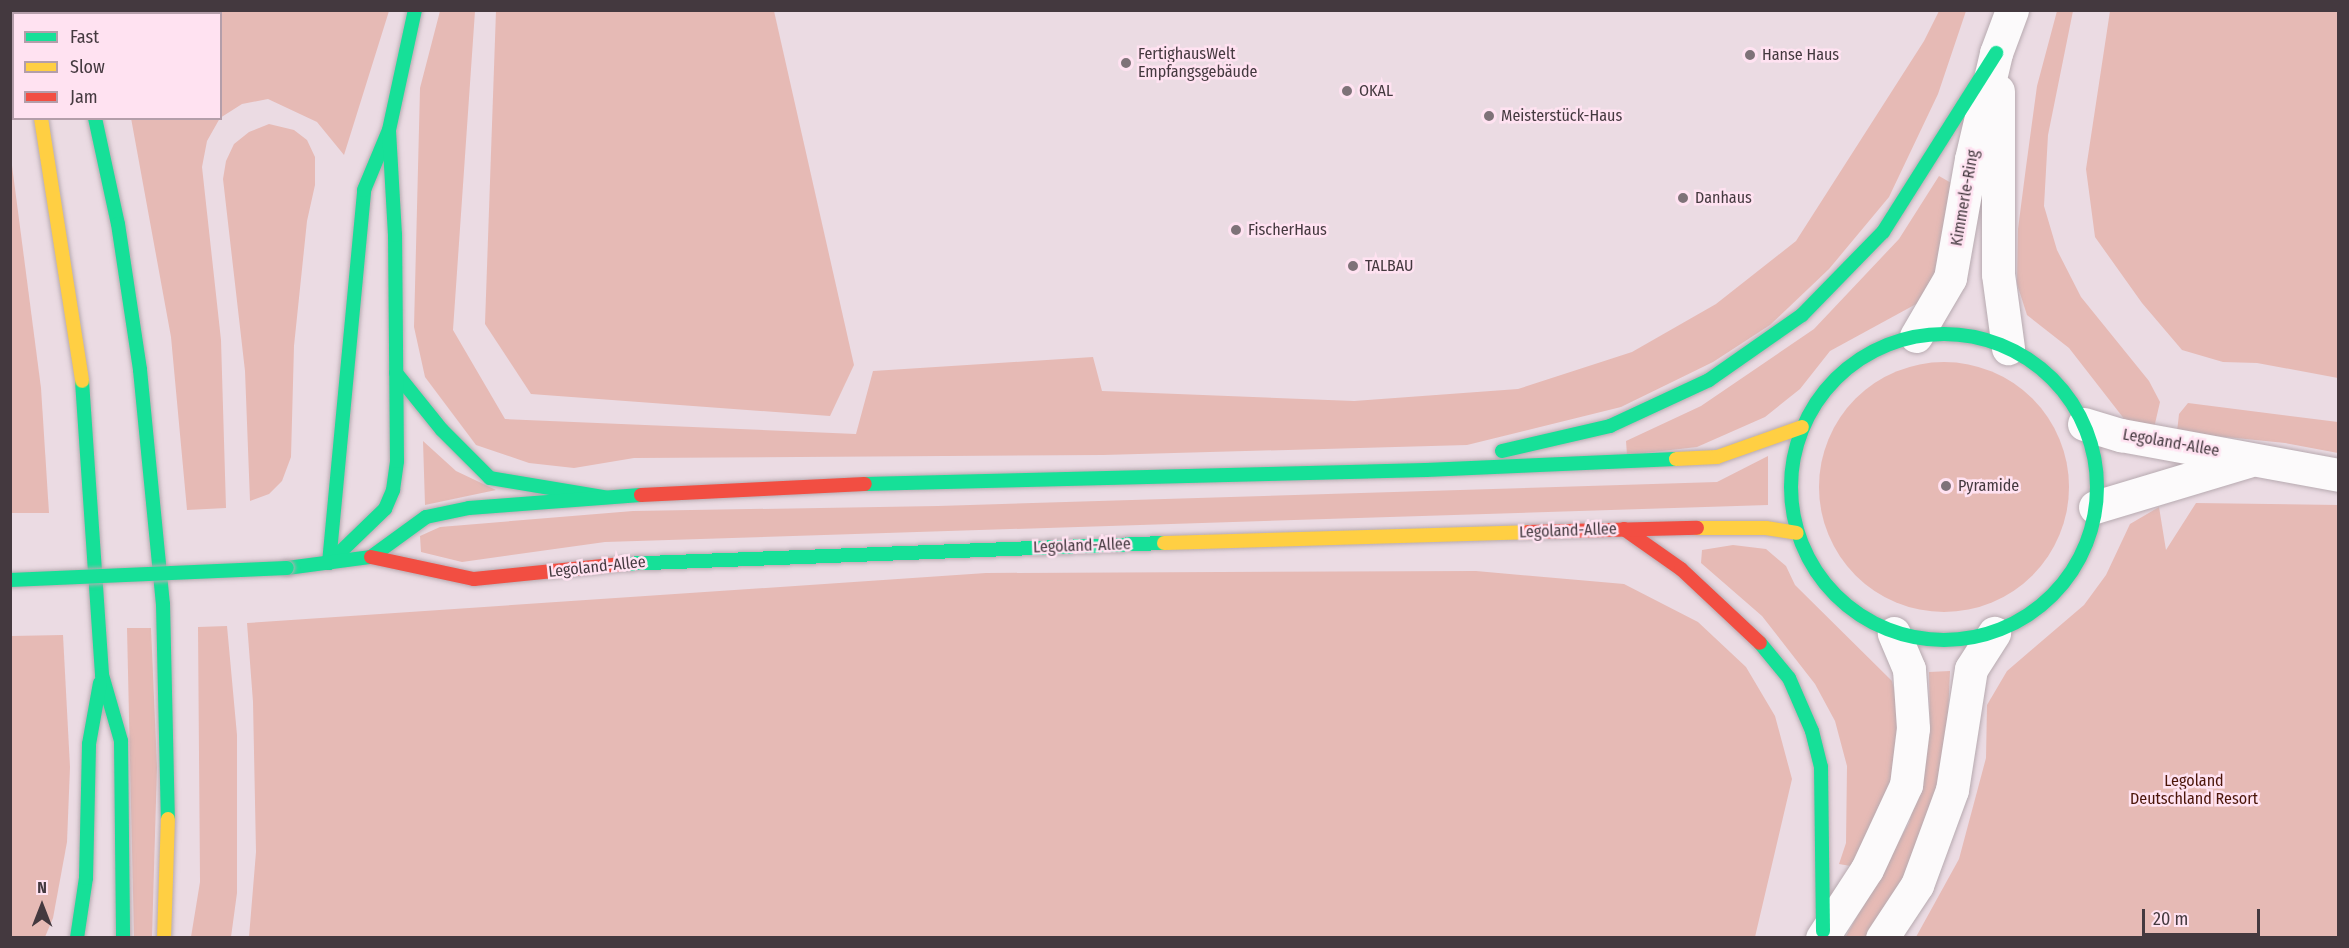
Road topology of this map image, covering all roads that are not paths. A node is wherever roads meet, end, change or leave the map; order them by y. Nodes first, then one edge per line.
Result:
1 (415, 10) edge
2 (2012, 10) edge
3 (1996, 53) junction
4 (41, 120) edge
5 (94, 120) edge
6 (389, 130) junction
7 (1916, 336) junction
8 (2008, 348) junction
9 (396, 373) junction
10 (2084, 424) junction
11 (1802, 427) junction
12 (2258, 459) junction
13 (1426, 470) junction
14 (2338, 475) edge
15 (603, 497) junction
16 (2095, 507) junction
17 (1624, 529) junction
18 (1797, 533) junction
19 (371, 557) junction
20 (329, 563) junction
21 (10, 580) edge
22 (1894, 633) junction
23 (1994, 633) junction
24 (102, 675) junction
25 (1823, 934) edge
26 (77, 938) edge
27 (123, 938) edge
28 (164, 938) edge
29 (1882, 938) edge

1 - 6 street
2 - 3 street, Kimmerle-Ring
3 - 7 street, Kimmerle-Ring
3 - 8 street, Kimmerle-Ring
3 - 13 street
4 - 24 street
5 - 28 street
6 - 9 street
6 - 20 street
7 - 8 street
7 - 11 street
8 - 10 street
9 - 15 street
9 - 20 street
10 - 12 street, Legoland-Allee
10 - 16 street
11 - 13 street
11 - 18 street
12 - 14 street, Legoland-Allee
12 - 16 street, Legoland-Allee
13 - 15 street
15 - 19 street
16 - 23 street
17 - 18 street, Legoland-Allee
17 - 19 street, Legoland-Allee
17 - 25 street
18 - 22 street
19 - 20 street
20 - 21 street, bridge
22 - 23 street
22 - 25 street
23 - 29 street
24 - 26 street
24 - 27 street

